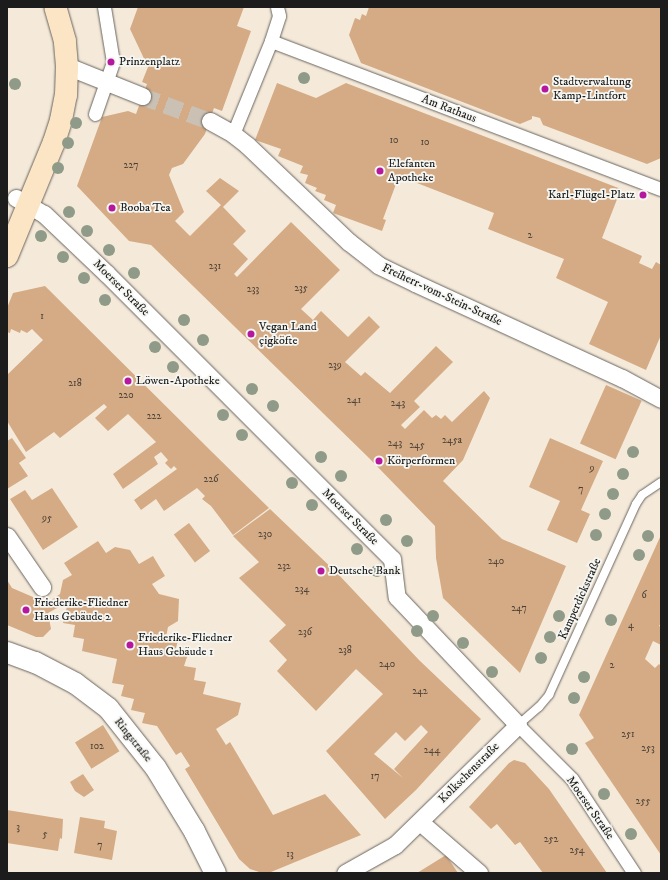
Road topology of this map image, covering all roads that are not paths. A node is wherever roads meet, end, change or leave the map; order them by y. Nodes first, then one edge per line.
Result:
1 (42, 7) edge
2 (55, 7) edge
3 (104, 7) edge
4 (277, 7) edge
5 (270, 41) junction
6 (60, 60) junction
7 (106, 83) junction
8 (142, 96) tunnel mouth
9 (95, 114) dead end
10 (210, 121) tunnel mouth
11 (233, 134) junction
12 (661, 189) edge
13 (22, 201) junction
14 (7, 218) edge
15 (7, 256) edge
16 (661, 399) edge
17 (661, 482) edge
18 (7, 536) edge
19 (42, 587) dead end
20 (7, 652) edge
21 (518, 725) junction
22 (420, 822) junction
23 (215, 873) edge
24 (346, 873) edge
25 (479, 873) edge
26 (634, 873) edge

1 - 6 main road
2 - 6 main road
3 - 7 street
4 - 5 street
5 - 11 street
5 - 12 street, Am Rathaus
6 - 7 street
6 - 13 main road
7 - 8 street
7 - 9 street
10 - 11 street, Freiherr-vom-Stein-Straße
11 - 16 street, Freiherr-vom-Stein-Straße
13 - 14 main road
13 - 15 main road
13 - 21 street, Moerser Straße
17 - 21 lane, Kamperdickstraße
18 - 19 street
20 - 23 street, Ringstraße
21 - 22 street, Kolkschenstraße
21 - 26 street, Moerser Straße
22 - 24 street, Kolkschenstraße
22 - 25 street

